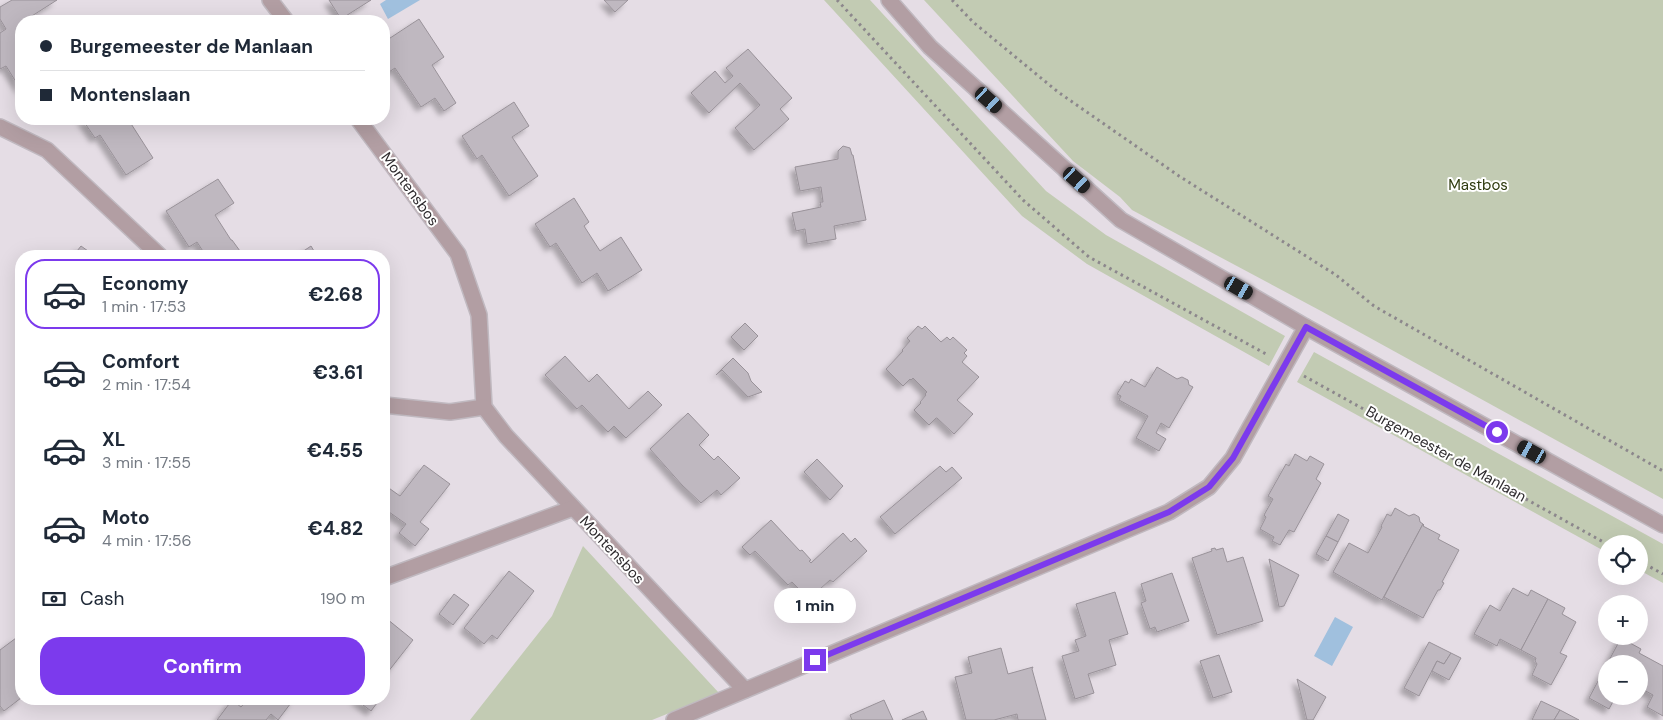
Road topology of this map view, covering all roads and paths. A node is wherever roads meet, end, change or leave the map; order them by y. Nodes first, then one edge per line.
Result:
1 (270, 0) edge
2 (837, 0) edge
3 (888, 0) edge
4 (952, 0) edge
5 (281, 15) edge
6 (362, 125) edge
7 (0, 127) edge
8 (154, 250) edge
9 (1306, 327) junction
10 (1285, 365) junction
11 (390, 406) edge
12 (484, 407) junction
13 (1663, 471) edge
14 (573, 508) junction
15 (1663, 525) edge
16 (1598, 538) edge
17 (1648, 566) edge
18 (1663, 574) edge
19 (390, 576) edge
20 (745, 690) junction
21 (674, 720) edge

1 - 5 street
2 - 10 path, Burgemeester de Manlaan
3 - 9 street
4 - 13 path
6 - 12 street, Montensbos
7 - 8 street
9 - 10 street
9 - 15 street
10 - 16 path, Burgemeester de Manlaan
10 - 20 street
11 - 12 street
12 - 14 street, Montensbos
14 - 19 street
14 - 20 street, Montensbos
17 - 18 path
20 - 21 street

